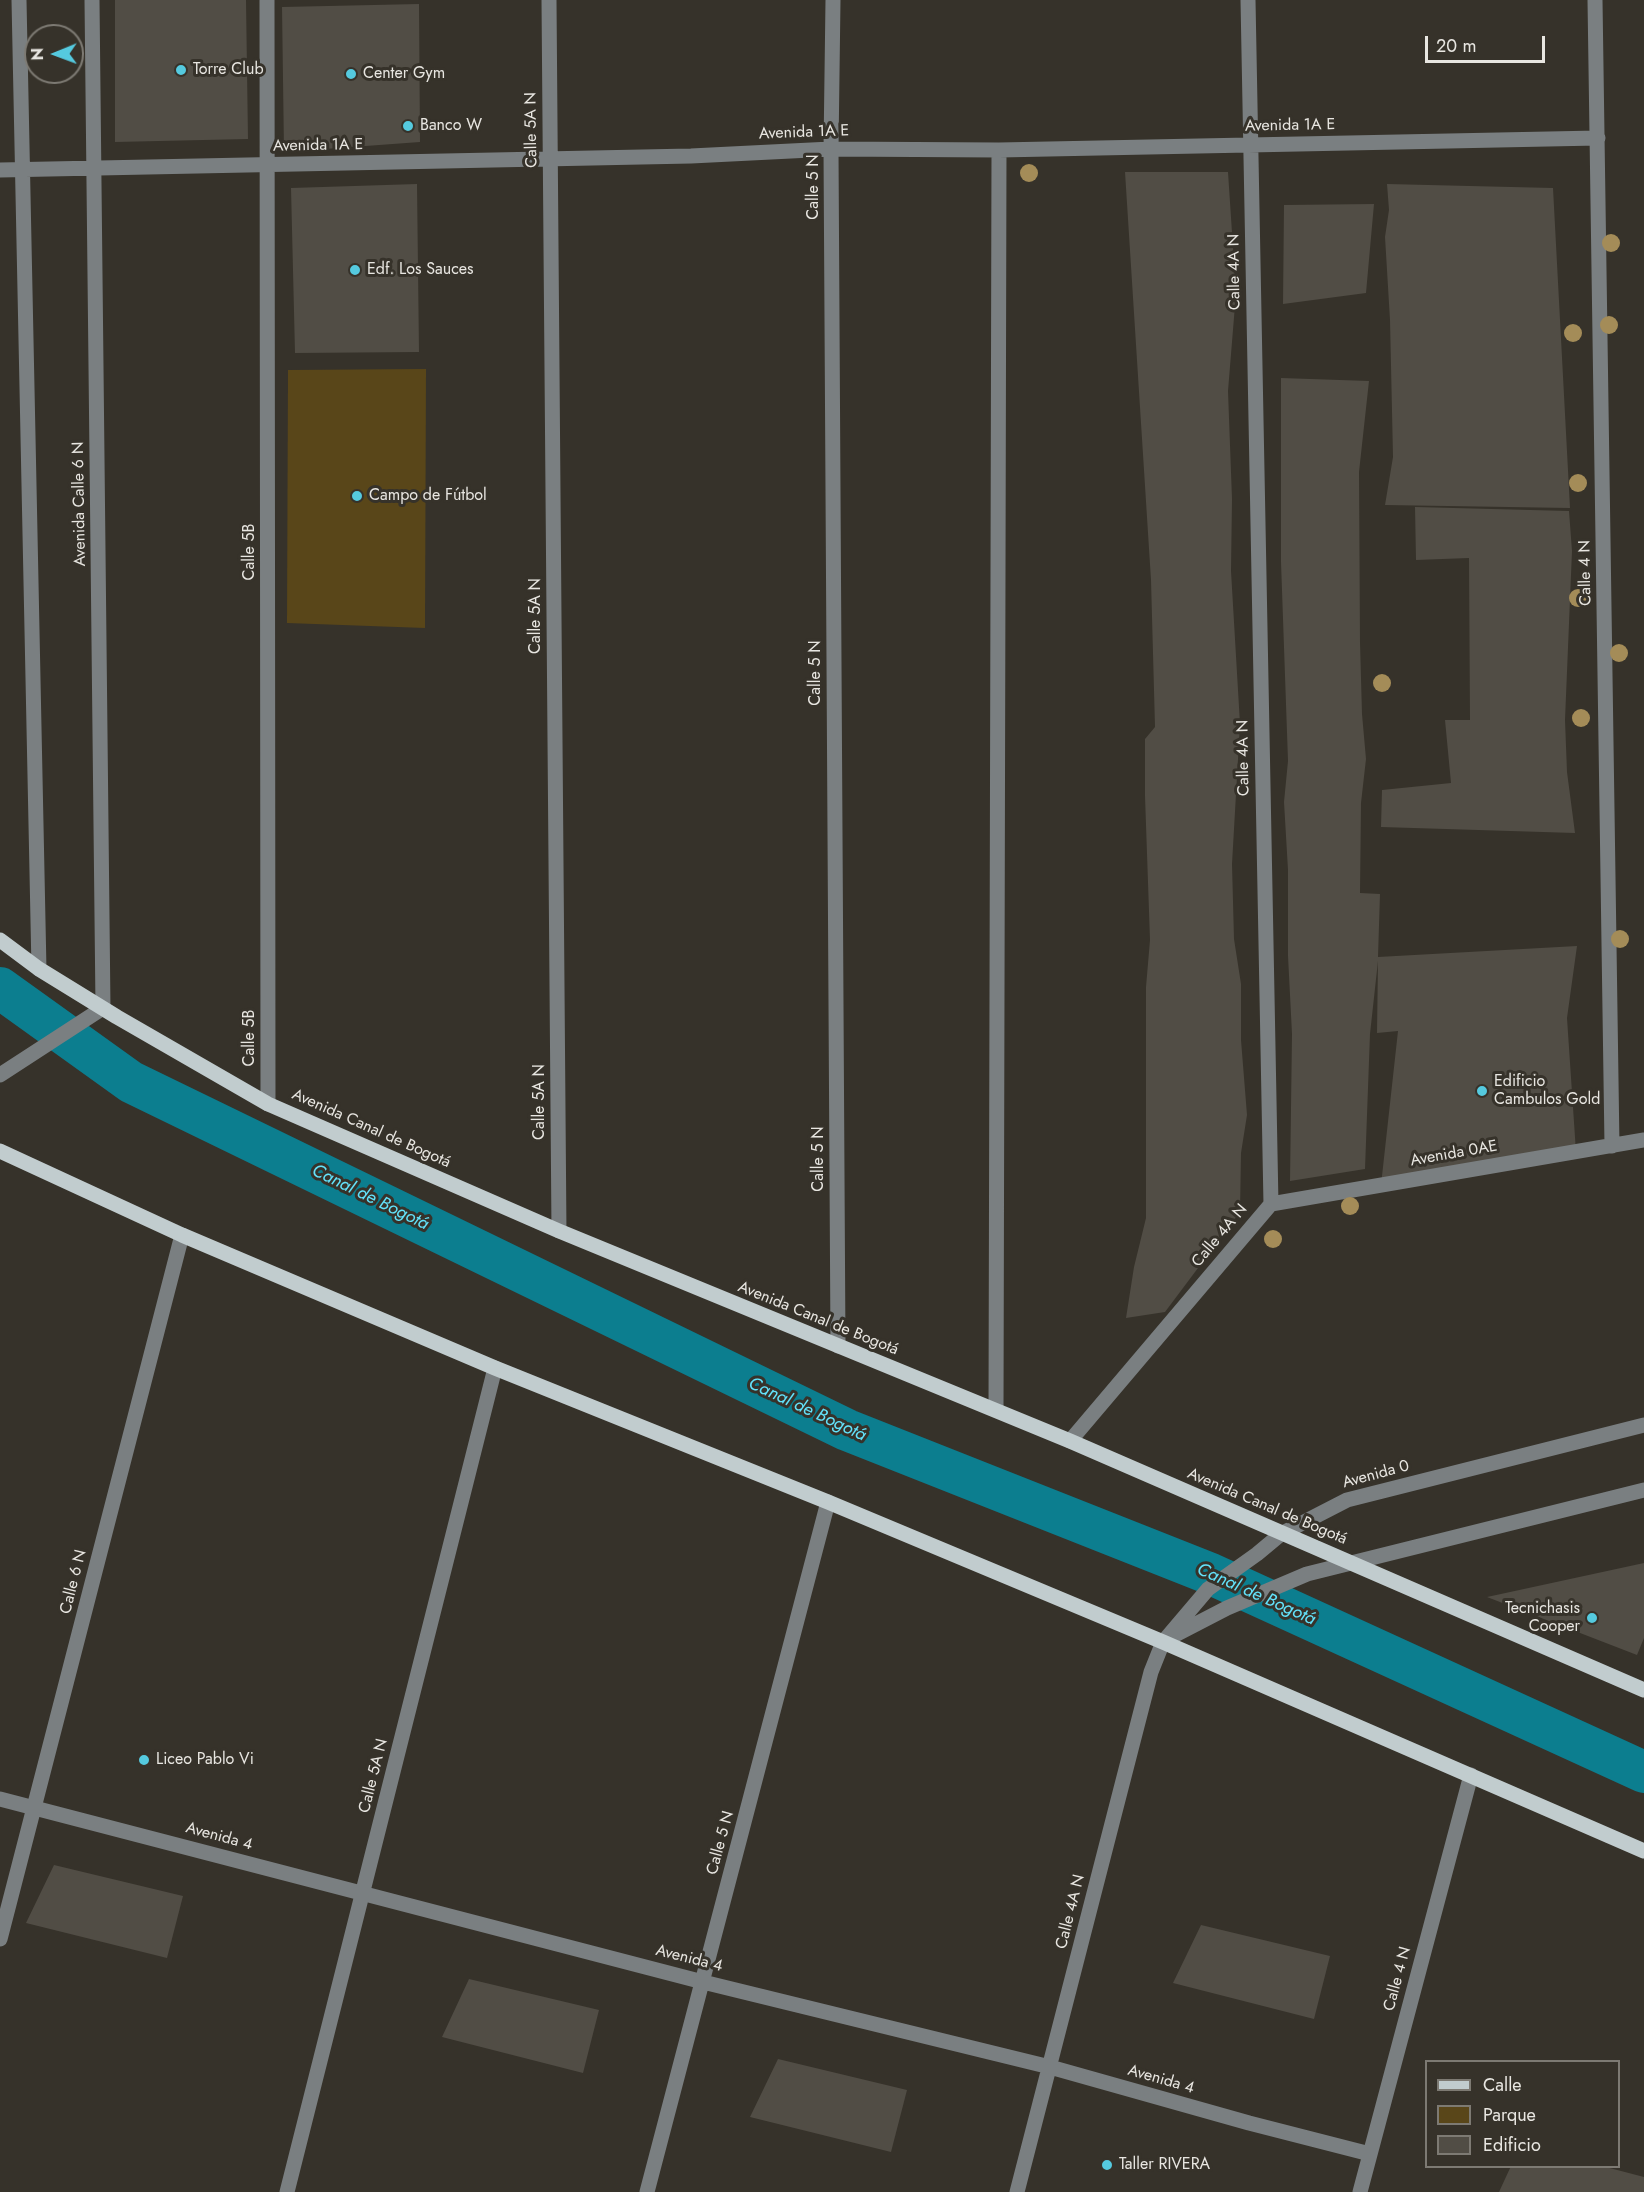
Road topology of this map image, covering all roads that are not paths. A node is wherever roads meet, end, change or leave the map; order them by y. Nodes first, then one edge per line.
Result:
1 (19, 0) edge
2 (92, 0) edge
3 (267, 0) edge
4 (549, 0) edge
5 (833, 0) edge
6 (1248, 0) edge
7 (1595, 0) edge
8 (1598, 138) junction
9 (1250, 145) junction
10 (831, 149) junction
11 (999, 150) junction
12 (550, 159) junction
13 (269, 165) junction
14 (95, 168) junction
15 (11, 170) edge
16 (0, 940) edge
17 (39, 969) junction
18 (103, 1008) junction
19 (0, 1075) edge
20 (268, 1104) junction
21 (1644, 1140) edge
22 (1612, 1146) junction
23 (0, 1151) edge
24 (1271, 1204) junction
25 (559, 1231) junction
26 (182, 1235) junction
27 (838, 1347) junction
28 (495, 1368) junction
29 (996, 1410) junction
30 (1644, 1425) edge
31 (1070, 1441) junction
32 (1644, 1490) edge
33 (828, 1502) junction
34 (1281, 1534) junction
35 (1349, 1562) junction
36 (1163, 1642) junction
37 (1644, 1690) edge
38 (1471, 1776) junction
39 (0, 1799) edge
40 (34, 1808) junction
41 (1644, 1851) edge
42 (363, 1894) junction
43 (0, 1939) edge
44 (703, 1982) junction
45 (1050, 2067) junction
46 (1370, 2154) junction
47 (287, 2192) edge
48 (647, 2192) edge
49 (1017, 2192) edge
50 (1360, 2192) edge

1 - 15 street
2 - 14 street, Avenida Calle 6 N
3 - 13 street, Calle 5B
4 - 12 street, Calle 5A N
5 - 10 street, Calle 5 N
6 - 9 street, Calle 4A N
7 - 8 street, Calle 4 N
8 - 9 street, Avenida 1A E
8 - 22 street, Calle 4 N
9 - 11 street, Avenida 1A E
9 - 24 street, Calle 4A N
10 - 11 street, Avenida 1A E
10 - 12 street, Avenida 1A E
10 - 27 street, Calle 5 N
11 - 29 street
12 - 13 street, Avenida 1A E
12 - 25 street, Calle 5A N
13 - 14 street, Avenida 1A E
13 - 20 street, Calle 5B
14 - 15 street, Avenida 1A E
14 - 18 street, Avenida Calle 6 N
15 - 17 street
16 - 17 main road, Avenida Canal de Bogotá
17 - 18 main road, Avenida Canal de Bogotá
18 - 19 street
18 - 20 main road, Avenida Canal de Bogotá
20 - 25 main road, Avenida Canal de Bogotá
21 - 22 street, Avenida 0AE
22 - 24 street, Avenida 0AE
23 - 26 main road
24 - 31 street, Calle 4A N
25 - 27 main road, Avenida Canal de Bogotá
26 - 28 main road
26 - 40 street, Calle 6 N
27 - 29 main road, Avenida Canal de Bogotá
28 - 33 main road
28 - 42 street, Calle 5A N
29 - 31 main road, Avenida Canal de Bogotá
30 - 34 street, Avenida 0
31 - 34 main road, Avenida Canal de Bogotá
32 - 35 street
33 - 36 main road
33 - 44 street, Calle 5 N
34 - 35 main road, Avenida Canal de Bogotá
34 - 36 street, Avenida 0
35 - 36 street
35 - 37 main road, Avenida Canal de Bogotá
36 - 38 main road
36 - 45 street, Calle 4A N
38 - 41 main road
38 - 46 street, Calle 4 N
39 - 40 street, Avenida 4
40 - 42 street, Avenida 4
40 - 43 street, Calle 6 N
42 - 44 street, Avenida 4
42 - 47 street, Calle 5A N
44 - 45 street, Avenida 4
44 - 48 street, Calle 5 N
45 - 46 street, Avenida 4
45 - 49 street, Calle 4A N
46 - 50 street, Calle 4 N

